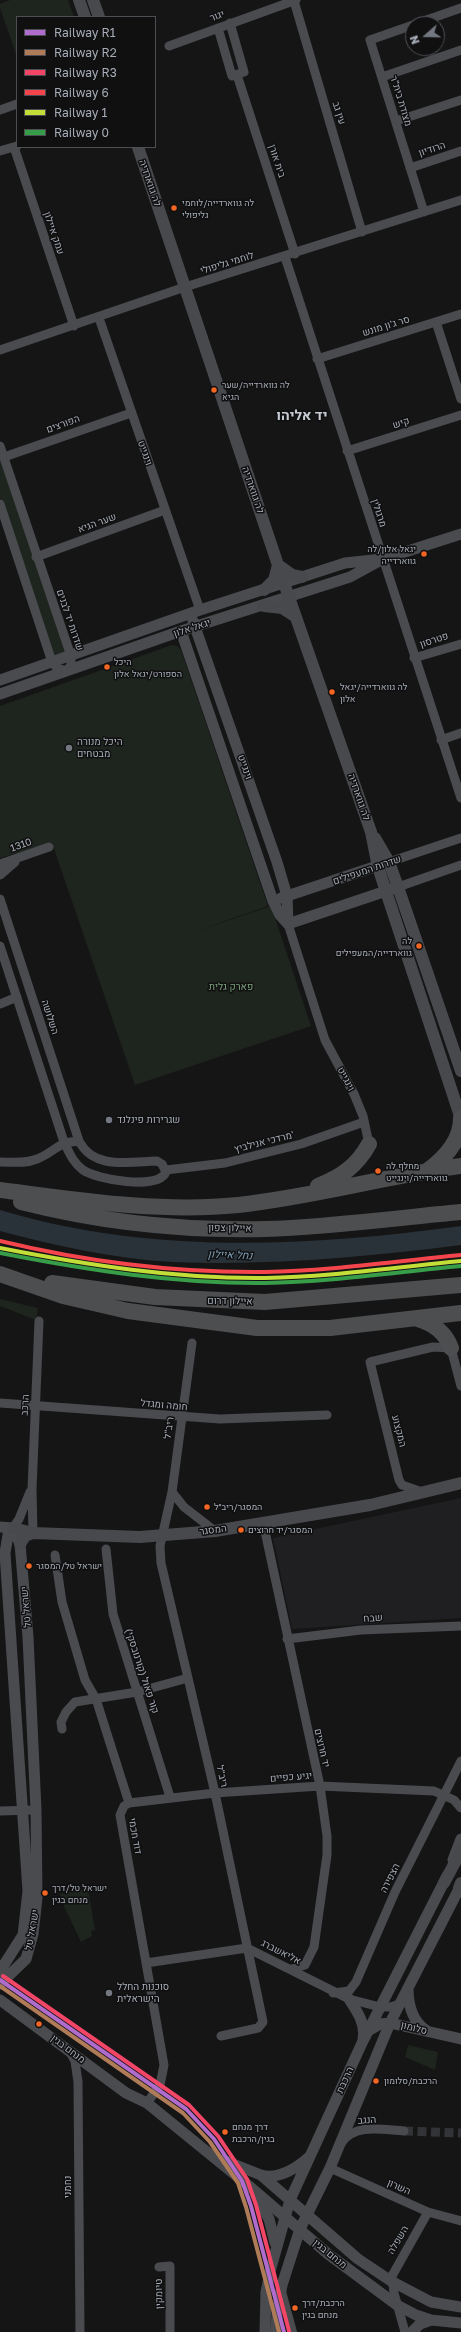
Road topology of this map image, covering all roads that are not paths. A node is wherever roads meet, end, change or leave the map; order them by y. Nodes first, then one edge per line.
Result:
1 (79, 0) edge
2 (93, 0) edge
3 (295, 0) edge
4 (461, 8) edge
5 (84, 16) edge
6 (100, 16) edge
7 (438, 16) edge
8 (230, 24) junction
9 (405, 27) edge
10 (218, 28) junction
11 (169, 46) dead end
12 (461, 50) edge
13 (237, 75) junction
14 (382, 76) junction
15 (461, 100) edge
16 (16, 104) edge
17 (0, 110) edge
18 (396, 122) junction
19 (16, 146) edge
20 (17, 148) edge
21 (138, 148) edge
22 (0, 151) edge
23 (461, 151) edge
24 (410, 168) junction
25 (461, 200) edge
26 (424, 212) junction
27 (362, 232) junction
28 (296, 254) junction
29 (285, 257) junction
30 (185, 287) junction
31 (461, 314) edge
32 (99, 318) junction
33 (436, 322) junction
34 (74, 326) junction
35 (0, 350) edge
36 (317, 358) junction
37 (461, 366) edge
38 (452, 370) junction
39 (461, 399) edge
40 (131, 413) junction
41 (461, 415) edge
42 (0, 446) edge
43 (347, 451) junction
44 (4, 457) junction
45 (0, 504) edge
46 (165, 510) junction
47 (461, 534) edge
48 (36, 557) junction
49 (383, 559) junction
50 (278, 565) junction
51 (302, 577) junction
52 (284, 583) junction
53 (264, 590) junction
54 (289, 597) junction
55 (264, 606) junction
56 (200, 610) junction
57 (187, 615) junction
58 (296, 617) junction
59 (196, 626) junction
60 (181, 631) junction
61 (461, 644) edge
62 (71, 656) junction
63 (414, 658) junction
64 (52, 662) junction
65 (67, 671) junction
66 (0, 680) edge
67 (0, 694) edge
68 (461, 733) edge
69 (442, 740) junction
70 (461, 798) edge
71 (461, 838) edge
72 (49, 847) dead end
73 (31, 854) junction
74 (0, 864) edge
75 (383, 864) junction
76 (461, 865) edge
77 (0, 875) edge
78 (398, 887) junction
79 (386, 891) junction
80 (287, 896) junction
81 (0, 899) edge
82 (273, 901) junction
83 (288, 924) junction
84 (0, 946) edge
85 (17, 997) junction
86 (0, 1004) edge
87 (461, 1071) edge
88 (461, 1118) edge
89 (364, 1122) junction
90 (79, 1141) junction
91 (64, 1142) junction
92 (369, 1144) joint
93 (0, 1162) edge
94 (461, 1166) edge
95 (166, 1170) junction
96 (426, 1171) junction
97 (0, 1190) edge
98 (0, 1197) edge
99 (289, 1197) junction
100 (461, 1212) edge
101 (0, 1273) edge
102 (461, 1285) edge
103 (461, 1313) edge
104 (418, 1319) junction
105 (39, 1322) dead end
106 (192, 1343) dead end
107 (451, 1348) junction
108 (461, 1386) edge
109 (0, 1403) edge
110 (36, 1405) junction
111 (328, 1415) dead end
112 (182, 1417) junction
113 (461, 1483) edge
114 (32, 1489) junction
115 (172, 1492) junction
116 (422, 1492) junction
117 (263, 1522) junction
118 (0, 1526) edge
119 (12, 1528) junction
120 (215, 1531) junction
121 (33, 1533) junction
122 (162, 1536) junction
123 (20, 1544) junction
124 (106, 1549) dead end
125 (55, 1555) dead end
126 (461, 1626) edge
127 (286, 1639) junction
128 (188, 1678) junction
129 (137, 1692) junction
130 (96, 1699) junction
131 (62, 1729) dead end
132 (461, 1761) edge
133 (320, 1786) junction
134 (215, 1793) junction
135 (443, 1795) junction
136 (170, 1797) junction
137 (457, 1800) edge
138 (129, 1803) junction
139 (461, 1808) edge
140 (24, 1810) junction
141 (36, 1810) junction
142 (0, 1811) edge
143 (461, 1840) edge
144 (461, 1851) edge
145 (444, 1883) junction
146 (460, 1885) edge
147 (247, 1948) junction
148 (146, 1963) junction
149 (1, 1968) edge
150 (292, 1969) junction
151 (13, 1974) junction
152 (0, 1984) edge
153 (408, 1987) junction
154 (333, 1992) junction
155 (349, 1999) junction
156 (0, 2000) edge
157 (400, 2004) junction
158 (380, 2007) junction
159 (390, 2023) junction
160 (368, 2030) junction
161 (427, 2031) junction
162 (221, 2036) dead end
163 (461, 2039) edge
164 (362, 2043) junction
165 (65, 2046) junction
166 (147, 2103) junction
167 (404, 2131) tunnel mouth
168 (339, 2146) junction
169 (312, 2154) junction
170 (214, 2156) junction
171 (330, 2168) junction
172 (261, 2175) junction
173 (249, 2186) junction
174 (290, 2200) junction
175 (428, 2212) junction
176 (307, 2215) junction
177 (285, 2216) junction
178 (461, 2221) edge
179 (300, 2229) junction
180 (275, 2247) junction
181 (159, 2267) dead end
182 (391, 2281) junction
183 (282, 2285) junction
184 (397, 2305) junction
185 (461, 2307) edge
186 (431, 2320) junction
187 (461, 2323) edge
188 (80, 2332) edge
189 (170, 2332) edge
190 (264, 2332) edge
191 (276, 2332) edge
192 (294, 2332) edge
193 (406, 2332) edge
194 (412, 2332) edge

1 - 5 main road
2 - 6 main road
3 - 8 street, יגור
3 - 27 street, עין גב
4 - 7 street, מצודת בית"ר
8 - 10 street, יגור
8 - 13 street
9 - 14 street, מצודת בית"ר
10 - 11 street, יגור
10 - 13 street, בית אורן
12 - 14 street
13 - 28 street, בית אורן
14 - 18 street, מצודת בית"ר
15 - 18 street
16 - 17 street
18 - 24 street, מצודת בית"ר
19 - 22 street
20 - 34 street, עמק איילון
21 - 30 main road, לה גווארדיה
23 - 24 street, הרודיון
24 - 26 street, מצודת בית"ר
25 - 26 street, לוחמי גליפולי
26 - 27 street, לוחמי גליפולי
27 - 28 street, לוחמי גליפולי
28 - 29 street, לוחמי גליפולי
29 - 30 street, לוחמי גליפולי
29 - 36 street, מרגולין
30 - 32 street, לוחמי גליפולי
30 - 50 main road, לה גווארדיה
31 - 33 street, סר ג'ון מונש
32 - 34 street, לוחמי גליפולי
32 - 40 street, וינגייט
33 - 36 street, סר ג'ון מונש
33 - 38 street
34 - 35 street, לוחמי גליפולי
36 - 43 street, מרגולין
37 - 38 street
38 - 39 street
40 - 44 street, הפורצים
40 - 46 street, וינגייט
41 - 43 street, קיש
42 - 44 street, שדרות יד לבנים
43 - 49 street, מרגולין
44 - 48 street, שדרות יד לבנים
45 - 64 street
46 - 48 street, שער הגיא
46 - 56 street, וינגייט
47 - 49 street, יגאל אלון
48 - 62 street, שדרות יד לבנים
49 - 51 street, יגאל אלון
49 - 54 street, יגאל אלון
49 - 63 street, מרגולין
50 - 51 main road
50 - 52 main road, לה גווארדיה
50 - 53 main road
51 - 52 street, יגאל אלון
52 - 53 street, יגאל אלון
52 - 54 main road, לה גווארדיה
53 - 56 street, יגאל אלון
54 - 55 street, יגאל אלון
54 - 58 main road, לה גווארדיה
55 - 58 main road
55 - 59 street, יגאל אלון
56 - 57 street, יגאל אלון
57 - 59 street, וינגייט
57 - 62 street, יגאל אלון
58 - 75 main road, לה גווארדיה
59 - 60 street, יגאל אלון
59 - 80 street, וינגייט
60 - 65 street, יגאל אלון
60 - 82 street, וינגייט
61 - 63 street, פטרסון
62 - 64 street, יגאל אלון
62 - 65 street, שדרות יד לבנים
63 - 69 street, מרגולין
64 - 65 street
64 - 66 street, יגאל אלון
65 - 67 street, יגאל אלון
68 - 69 street
69 - 70 street, מרגולין
71 - 75 street, שדרות המעפילים
72 - 73 street, 1310
73 - 74 street, 1310
73 - 77 street
75 - 78 main road, לה גווארדיה
75 - 79 main road, לה גווארדיה
75 - 80 street, שדרות המעפילים
76 - 78 street
78 - 79 street
78 - 87 main road, לה גווארדיה
79 - 83 street
79 - 88 main road, לה גווארדיה
80 - 82 street, שדרות המעפילים
80 - 83 street, וינגייט
81 - 90 street, השלושה
82 - 83 street, וינגייט
83 - 89 street, וינגייט
84 - 85 street
85 - 86 street
85 - 91 street
88 - 96 highway
89 - 92 street, וינגייט
89 - 95 street, מרדכי אנילביץ'
90 - 91 street
90 - 95 street
91 - 93 street
91 - 95 street
92 - 99 highway
94 - 96 highway
96 - 99 highway
97 - 99 highway
98 - 100 highway, איילון צפון
101 - 102 highway, איילון דרום
101 - 104 highway
103 - 104 highway
104 - 107 highway
105 - 110 street, הרכב
106 - 112 street, ריב"ל
107 - 108 street
107 - 116 street, המקצוע
109 - 110 street, חומה ומגדל
110 - 112 street, חומה ומגדל
110 - 114 street, הרכב
111 - 112 street, חומה ומגדל
112 - 115 street, ריב"ל
113 - 116 main road, המסגר
114 - 119 street, הרכב
114 - 121 street, הרכב
115 - 120 street
115 - 122 street, ריב"ל
116 - 117 main road, המסגר
117 - 120 main road, המסגר
117 - 127 street, יד חרוצים
118 - 119 street, המסגר
119 - 121 main road, המסגר
119 - 123 street, ישראל טל
119 - 140 street, ישראל טל
120 - 122 main road, המסגר
121 - 122 main road, המסגר
121 - 123 main road
122 - 128 street, ריב"ל
123 - 141 street, ישראל טל
124 - 129 street, קור פאול (קורנובסקי)
125 - 130 street
126 - 127 street, שבח
127 - 133 street, יד חרוצים
128 - 129 street
128 - 134 street, ריב"ל
129 - 130 street
129 - 136 street, קור פאול (קורנובסקי)
130 - 131 street
130 - 138 street
132 - 135 street, הצפירה
133 - 134 street, יגיע כפיים
133 - 135 street, יגיע כפיים
133 - 150 street, יד חרוצים
134 - 136 street, יגיע כפיים
134 - 147 street, ריב"ל
135 - 137 street, יגיע כפיים
135 - 154 street, הצפירה
136 - 138 street, יגיע כפיים
137 - 139 street, יגיע כפיים
138 - 148 street, דוד חכמי
140 - 141 street
140 - 142 street
140 - 149 street, ישראל טל
141 - 151 street, ישראל טל
143 - 145 street, הרכבת
144 - 145 main road
145 - 158 street, הרכבת
146 - 153 street, הרכבת
147 - 148 street, אליאשברג
147 - 150 street, אליאשברג
147 - 162 street, ריב"ל
148 - 166 street, דוד חכמי
149 - 151 street
150 - 154 street, אליאשברג
151 - 152 street, ישראל טל
153 - 157 street, הרכבת
153 - 161 street
154 - 155 street, אליאשברג
155 - 158 street, אליאשברג
155 - 164 street
156 - 165 street, מנחם בגין
157 - 158 street, אליאשברג
157 - 159 street, הרכבת
158 - 160 street, הרכבת
159 - 160 street, סלומון
159 - 161 street, סלומון
159 - 168 street, הרכבת
160 - 164 street, הרכבת
161 - 163 street, סלומון
164 - 169 street, הרכבת
165 - 166 street, מנחם בגין
165 - 188 street, נחמני
166 - 170 street, מנחם בגין
167 - 168 street, הנגב
168 - 171 street, הרכבת
169 - 172 street
169 - 174 street, הרכבת
170 - 172 street, מנחם בגין
170 - 173 street, מנחם בגין
171 - 175 street, השרון
171 - 176 street, הרכבת
172 - 174 street, מנחם בגין
173 - 177 street, מנחם בגין
173 - 180 street
174 - 176 street, מנחם בגין
174 - 177 street, הרכבת
175 - 178 street, השרון
175 - 182 street, השפלה
176 - 179 street, הרכבת
176 - 182 street, מנחם בגין
177 - 179 street, מנחם בגין
177 - 180 street, הרכבת
179 - 183 street, הרכבת
179 - 184 street, מנחם בגין
180 - 190 street, הרכבת
181 - 189 street, טיומקין
182 - 184 street
182 - 185 street, מנחם בגין
183 - 191 street, הרכבת
183 - 192 street
184 - 186 street, מנחם בגין
184 - 193 street
186 - 187 street, מנחם בגין
186 - 194 street

